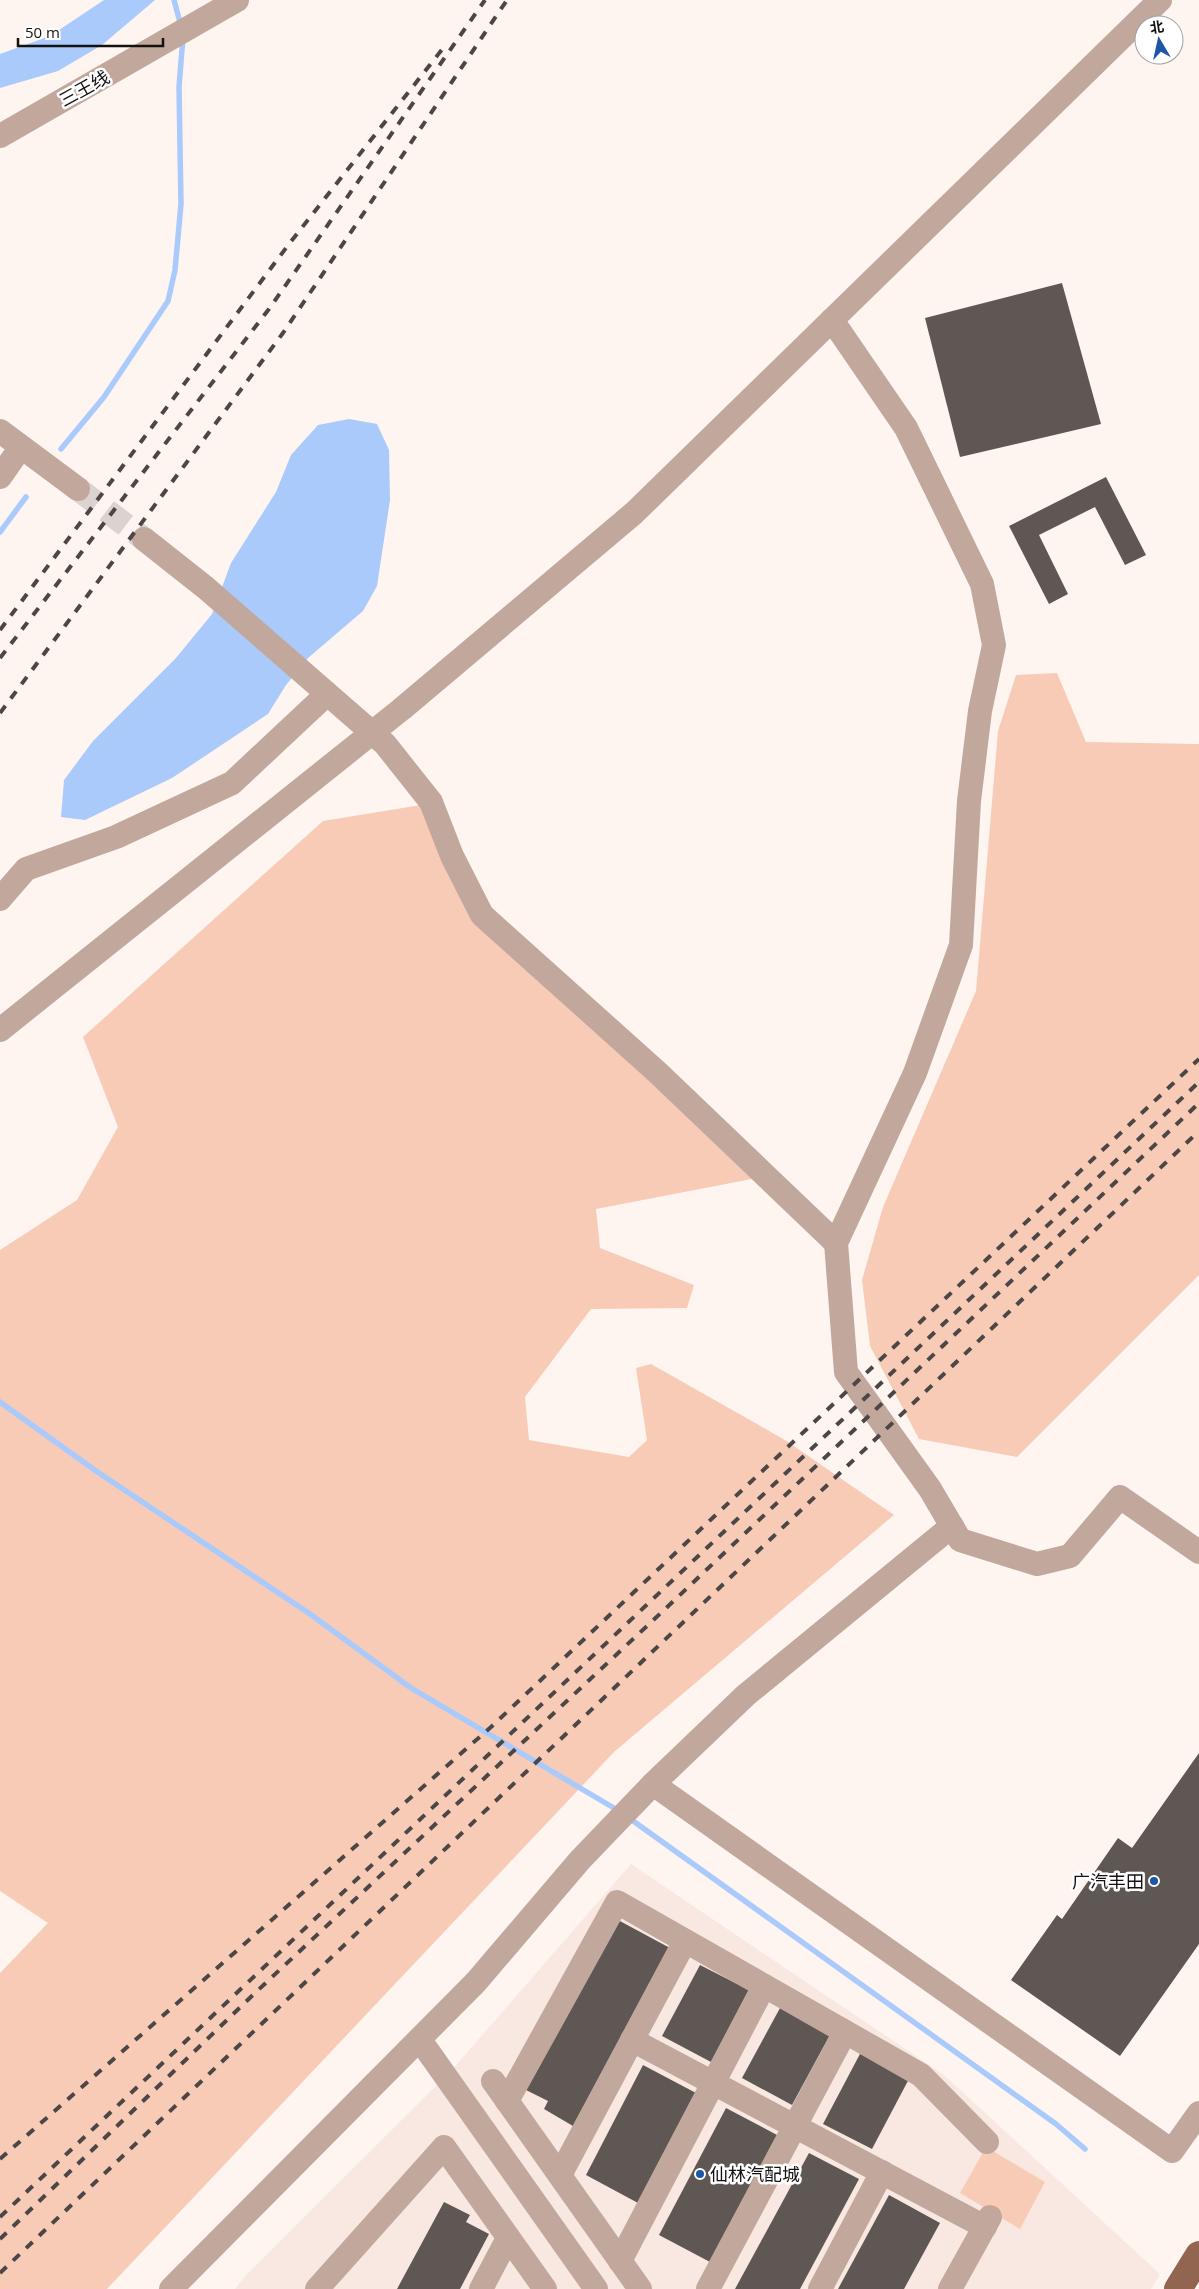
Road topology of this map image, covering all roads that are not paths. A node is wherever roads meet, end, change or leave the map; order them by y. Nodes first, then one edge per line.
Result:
1 (237, 0) edge
2 (1160, 0) edge
3 (0, 136) edge
4 (832, 320) junction
5 (0, 431) edge
6 (21, 447) junction
7 (0, 477) edge
8 (78, 490) tunnel mouth
9 (144, 539) tunnel mouth
10 (327, 694) junction
11 (0, 899) edge
12 (0, 1030) edge
13 (836, 1243) junction
14 (952, 1526) junction
15 (1199, 1552) edge
16 (653, 1784) junction
17 (685, 1941) junction
18 (764, 1986) junction
19 (845, 2032) junction
20 (420, 2040) junction
21 (632, 2040) junction
22 (493, 2081) dead end
23 (713, 2083) junction
24 (507, 2101) junction
25 (1199, 2113) edge
26 (794, 2126) junction
27 (987, 2142) dead end
28 (882, 2172) junction
29 (560, 2175) junction
30 (508, 2238) junction
31 (1199, 2255) edge
32 (620, 2261) junction
33 (171, 2289) edge
34 (317, 2289) edge
35 (481, 2289) edge
36 (544, 2289) edge
37 (596, 2289) edge
38 (640, 2289) edge
39 (708, 2289) edge
40 (820, 2289) edge
41 (950, 2289) edge
42 (1178, 2289) edge

1 - 3 street, 三王线
2 - 4 street
4 - 12 street, bridge
4 - 13 street
5 - 6 street
6 - 7 street
6 - 8 street
9 - 10 street
10 - 11 street
10 - 13 street
13 - 14 street
14 - 15 street
14 - 16 street
16 - 20 street
16 - 25 street
17 - 18 street
17 - 21 street
17 - 24 street
18 - 19 street
18 - 23 street
19 - 26 street
19 - 27 street
20 - 33 street
20 - 37 street
21 - 23 street
21 - 29 street
22 - 24 street
23 - 26 street
23 - 32 street
24 - 29 street
26 - 28 street
26 - 39 street
28 - 40 street
28 - 41 street
29 - 32 street
30 - 34 street
30 - 35 street
30 - 36 street
31 - 42 main road
32 - 38 street

